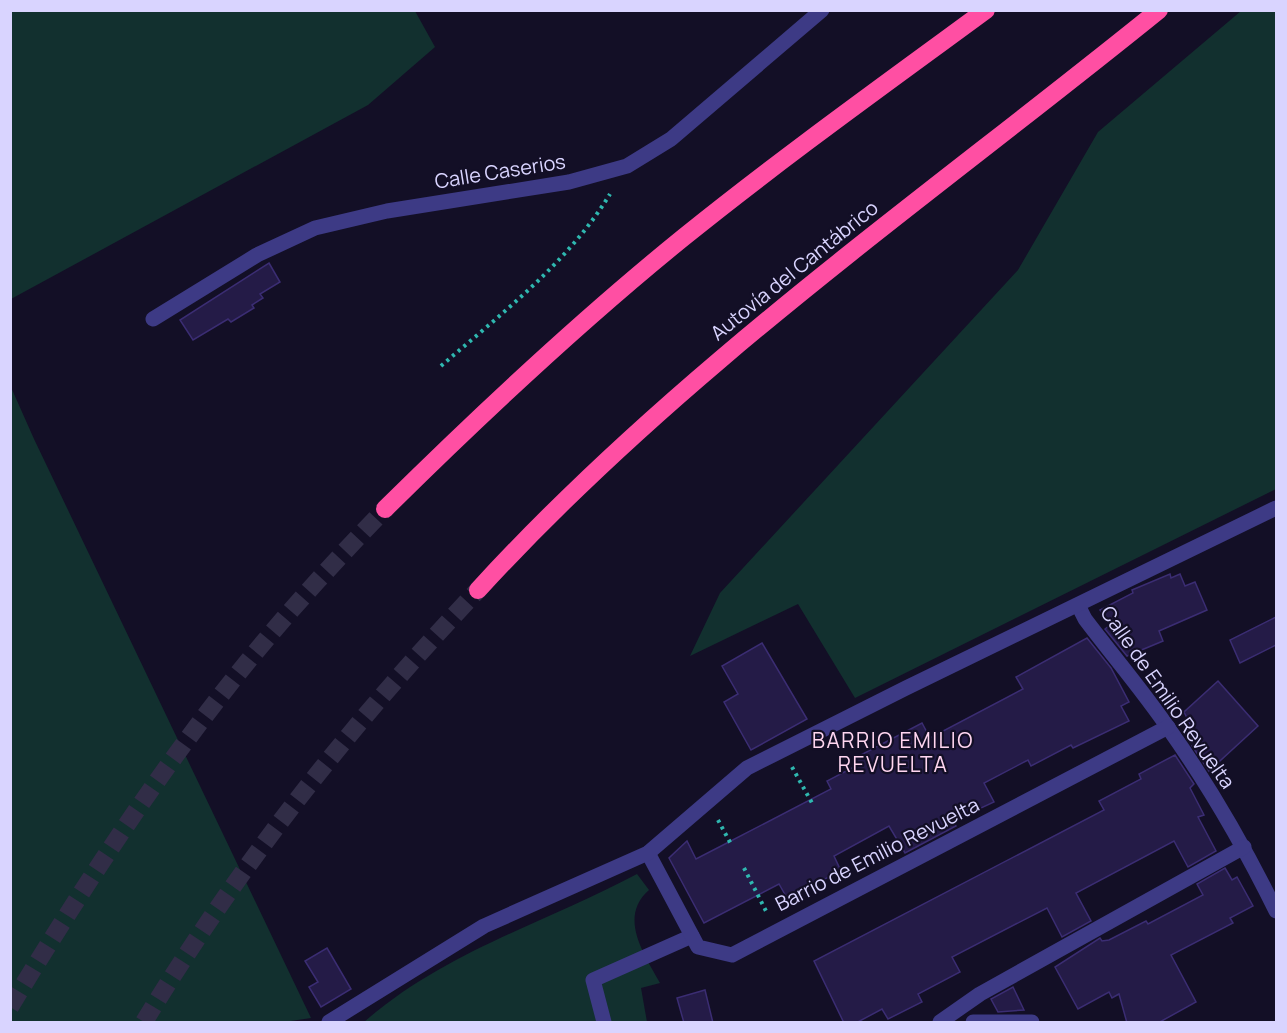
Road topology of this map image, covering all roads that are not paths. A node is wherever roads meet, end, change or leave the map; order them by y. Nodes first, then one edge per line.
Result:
1 (822, 10) edge
2 (986, 10) edge
3 (1159, 10) edge
4 (153, 319) dead end
5 (385, 508) tunnel mouth
6 (1276, 508) edge
7 (478, 590) tunnel mouth
8 (1078, 605) junction
9 (1168, 727) junction
10 (1244, 847) junction
11 (648, 854) junction
12 (1276, 911) edge
13 (692, 936) junction
14 (328, 1023) edge
15 (604, 1023) edge
16 (940, 1023) edge
17 (973, 1023) edge
18 (1032, 1023) edge

1 - 4 street, Calle Caserios
2 - 5 highway
3 - 7 highway, Autovía del Cantábrico
6 - 8 street, Calle de Emilio Revuelta
8 - 9 street, Calle de Emilio Revuelta
8 - 11 street
9 - 10 street, Calle de Emilio Revuelta
9 - 13 street, Barrio de Emilio Revuelta
10 - 12 street, Calle de Emilio Revuelta
10 - 16 street
11 - 13 street, Barrio de Emilio Revuelta
11 - 14 street
13 - 15 street
17 - 18 street

